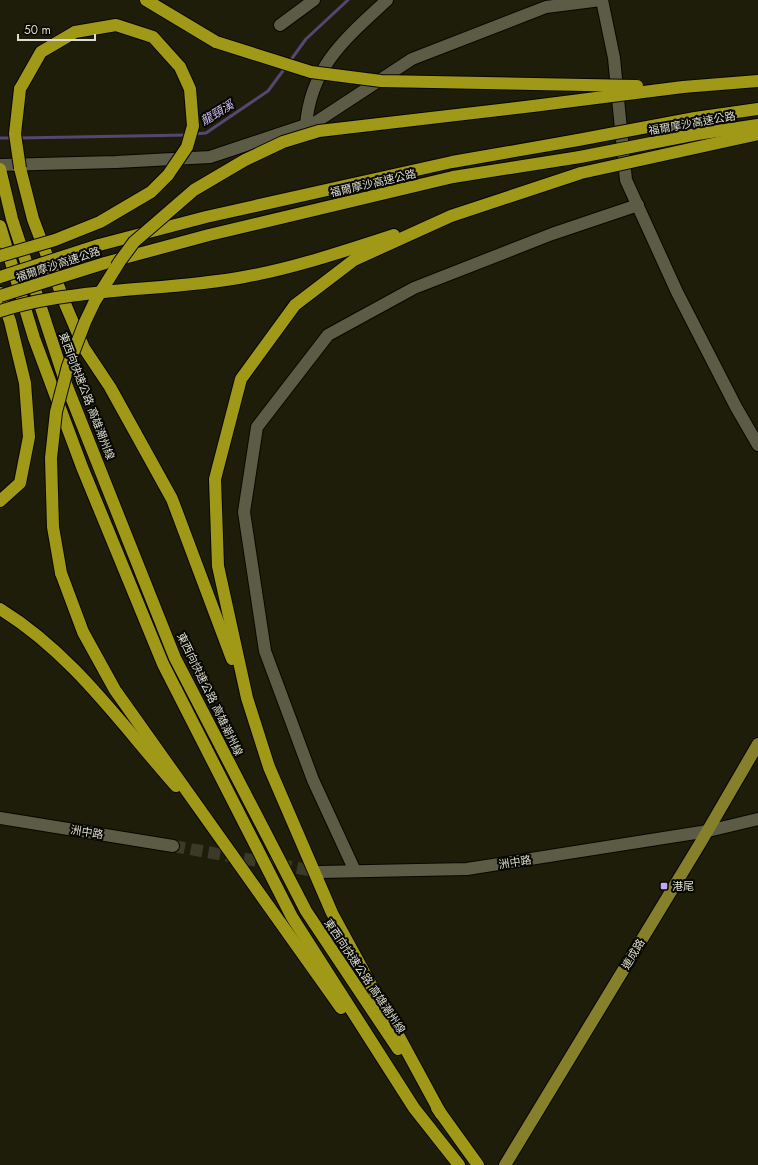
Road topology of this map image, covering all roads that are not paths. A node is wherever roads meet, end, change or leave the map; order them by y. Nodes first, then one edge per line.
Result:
1 (146, 0) edge
2 (314, 0) edge
3 (386, 0) edge
4 (601, 0) edge
5 (280, 25) dead end
6 (758, 81) edge
7 (683, 87) junction
8 (758, 109) edge
9 (306, 125) junction
10 (758, 125) edge
11 (758, 134) edge
12 (0, 169) edge
13 (638, 205) junction
14 (451, 216) junction
15 (0, 226) edge
16 (0, 256) edge
17 (0, 277) edge
18 (0, 293) edge
19 (0, 296) edge
20 (0, 311) edge
21 (758, 445) edge
22 (0, 501) edge
23 (0, 608) edge
24 (246, 698) junction
25 (758, 744) edge
26 (0, 818) edge
27 (758, 818) edge
28 (708, 830) junction
29 (218, 833) junction
30 (173, 846) tunnel mouth
31 (355, 871) junction
32 (320, 872) tunnel mouth
33 (414, 1108) junction
34 (441, 1114) junction
35 (506, 1164) edge
36 (459, 1165) edge
37 (478, 1165) edge

1 - 7 highway, bridge
2 - 5 street
3 - 9 street
4 - 9 street
4 - 13 street
6 - 7 highway, bridge
7 - 29 highway, bridge
8 - 17 highway, 福爾摩沙高速公路, bridge
9 - 12 street
10 - 19 highway, 福爾摩沙高速公路, bridge
11 - 14 highway, bridge
12 - 34 highway, 東西向快速公路 高雄潮州線
13 - 21 street
13 - 31 street
14 - 20 highway, bridge
14 - 24 highway
15 - 33 highway
16 - 24 highway, bridge
18 - 22 highway
23 - 29 highway
24 - 34 highway
25 - 28 main road, 連成路
26 - 30 street, 洲中路
27 - 28 street, 洲中路
28 - 31 street, 洲中路
28 - 35 main road, 連成路
29 - 33 highway
31 - 32 street, 洲中路
33 - 36 highway
34 - 37 highway, 東西向快速公路 高雄潮州線

